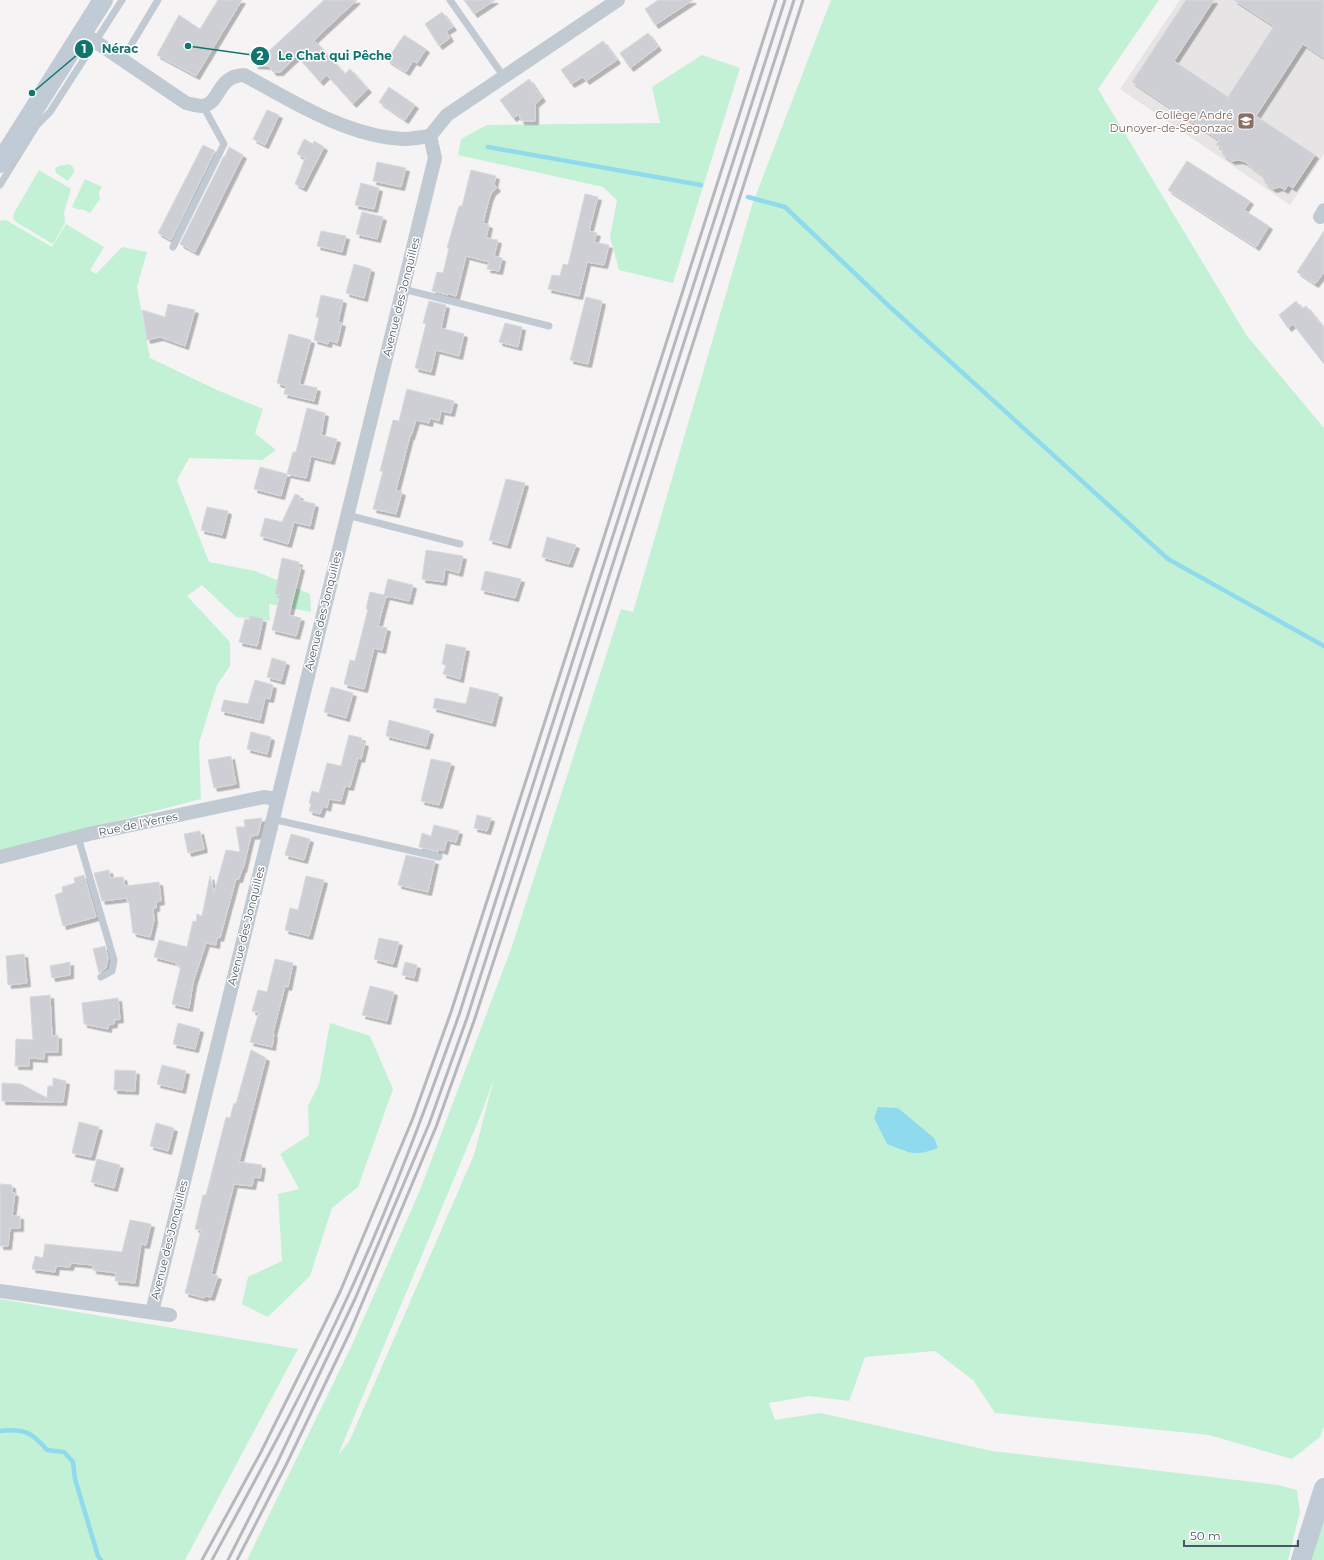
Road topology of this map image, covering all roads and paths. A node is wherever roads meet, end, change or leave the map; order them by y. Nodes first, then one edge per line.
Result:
1 (103, 0) edge
2 (122, 0) edge
3 (158, 0) edge
4 (450, 0) edge
5 (618, 0) edge
6 (89, 37) junction
7 (122, 60) junction
8 (504, 77) junction
9 (203, 106) junction
10 (430, 136) junction
11 (0, 163) edge
12 (0, 185) edge
13 (173, 247) dead end
14 (403, 289) junction
15 (549, 326) dead end
16 (347, 515) junction
17 (460, 544) dead end
18 (277, 799) junction
19 (272, 819) junction
20 (78, 837) junction
21 (0, 857) edge
22 (439, 858) dead end
23 (101, 977) dead end
24 (0, 1291) edge
25 (152, 1312) junction
26 (170, 1315) dead end
27 (1324, 1488) edge
28 (1301, 1560) edge

1 - 6 main road
2 - 6 lane
3 - 7 lane
4 - 8 lane
5 - 8 street
6 - 7 street
6 - 11 main road
6 - 12 lane
7 - 9 street
8 - 10 street
9 - 10 street
9 - 13 lane
10 - 14 street, Avenue des Jonquilles
14 - 15 lane
14 - 16 street, Avenue des Jonquilles
16 - 17 lane
16 - 18 street, Avenue des Jonquilles
18 - 19 street, Avenue des Jonquilles
18 - 20 street, Rue de l'Yerres
19 - 22 lane
19 - 25 street, Avenue des Jonquilles
20 - 21 street, Rue de l'Yerres
20 - 23 lane
24 - 25 street
25 - 26 street
27 - 28 main road

